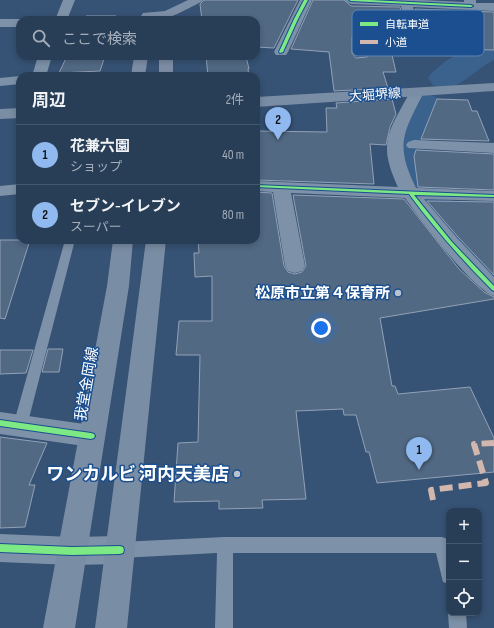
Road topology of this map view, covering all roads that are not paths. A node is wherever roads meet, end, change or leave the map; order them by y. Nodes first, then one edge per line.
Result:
1 (69, 0) edge
2 (167, 0) edge
3 (197, 0) edge
4 (306, 0) edge
5 (356, 0) edge
6 (406, 2) junction
7 (470, 3) edge
8 (494, 7) edge
9 (408, 10) edge
10 (146, 15) edge
11 (63, 16) edge
12 (157, 16) edge
13 (168, 16) edge
14 (170, 16) edge
15 (0, 23) edge
16 (16, 23) edge
17 (281, 52) dead end
18 (44, 60) edge
19 (140, 60) edge
20 (166, 60) edge
21 (40, 72) edge
22 (139, 72) edge
23 (166, 72) edge
24 (16, 80) edge
25 (0, 82) edge
26 (494, 87) edge
27 (417, 92) junction
28 (260, 102) edge
29 (16, 113) edge
30 (0, 114) edge
31 (414, 145) dead end
32 (494, 148) edge
33 (260, 186) edge
34 (281, 187) junction
35 (16, 189) edge
36 (0, 191) edge
37 (420, 193) junction
38 (494, 196) edge
39 (69, 244) edge
40 (122, 244) edge
41 (156, 244) edge
42 (296, 266) dead end
43 (494, 289) edge
44 (10, 424) edge
45 (91, 436) junction
46 (224, 545) junction
47 (0, 548) edge
48 (120, 550) junction
49 (72, 551) junction
50 (446, 563) edge
51 (457, 616) edge
52 (59, 628) edge
53 (111, 628) edge
54 (224, 628) edge
55 (458, 628) edge

1 - 11 street
2 - 13 main road
3 - 14 main road
4 - 17 street
5 - 6 street
6 - 7 street
6 - 9 street
7 - 8 street
10 - 12 main road
15 - 16 street
18 - 21 street
19 - 22 main road
20 - 23 main road
24 - 25 street
26 - 27 main road, 大堀堺線
27 - 28 main road, 大堀堺線
27 - 37 street
29 - 30 main road
31 - 32 street
33 - 34 street
34 - 37 street
34 - 42 street
35 - 36 street
37 - 38 street
37 - 43 street
39 - 44 lane
40 - 45 main road, 我堂金岡線
41 - 48 main road
44 - 45 street
45 - 49 main road, 我堂金岡線
46 - 48 lane
46 - 50 lane
46 - 54 lane
47 - 49 street
48 - 49 street
48 - 53 main road
49 - 52 main road, 我堂金岡線
51 - 55 lane

